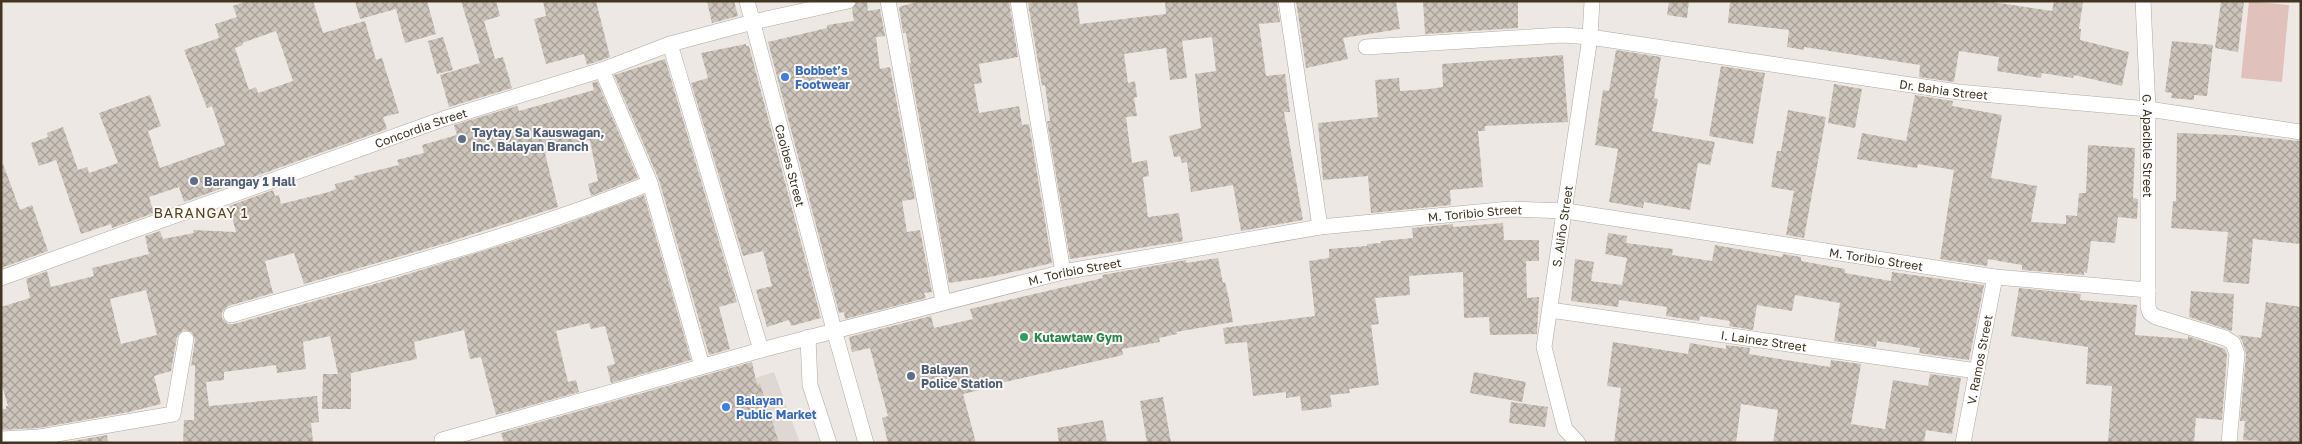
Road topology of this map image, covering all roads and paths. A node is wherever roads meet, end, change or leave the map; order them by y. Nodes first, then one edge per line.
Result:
1 (747, 1) edge
2 (848, 1) edge
3 (888, 1) edge
4 (1018, 1) edge
5 (1286, 1) edge
6 (1592, 1) edge
7 (2143, 1) edge
8 (753, 22) junction
9 (1590, 37) junction
10 (670, 44) junction
11 (1366, 47) dead end
12 (602, 70) junction
13 (2148, 109) junction
14 (2301, 132) edge
15 (650, 184) junction
16 (1566, 211) junction
17 (1320, 227) junction
18 (1063, 272) junction
19 (1995, 277) junction
20 (1, 278) edge
21 (2148, 290) junction
22 (943, 301) junction
23 (1550, 310) junction
24 (231, 315) dead end
25 (834, 330) junction
26 (808, 337) junction
27 (186, 339) dead end
28 (761, 350) junction
29 (702, 366) junction
30 (1977, 371) junction
31 (1, 439) edge
32 (40, 440) edge
33 (442, 440) dead end
34 (829, 443) edge
35 (866, 443) edge
36 (1578, 443) edge
37 (1963, 443) edge
38 (2229, 443) edge

1 - 8 street, Caoibes Street
2 - 8 street, Concordia Street
3 - 22 street
4 - 18 street
5 - 17 street
6 - 9 street, S. Aliño Street
7 - 13 street, G. Apacible Street
8 - 10 street, Concordia Street
8 - 25 street, Caoibes Street
9 - 11 street, Dr. Bahia Street
9 - 13 street, Dr. Bahia Street
9 - 16 street, S. Aliño Street
10 - 12 street, Concordia Street
10 - 28 street
12 - 15 street
12 - 20 street, Concordia Street
13 - 14 street, Dr. Bahia Street
13 - 21 street, G. Apacible Street
15 - 24 street
15 - 29 street
16 - 17 street, M. Toribio Street
16 - 19 street, M. Toribio Street
16 - 23 street, S. Aliño Street
17 - 18 street, M. Toribio Street
18 - 22 street, M. Toribio Street
19 - 21 street, M. Toribio Street
19 - 30 street, V. Ramos Street
21 - 38 street, G. Apacible Street
22 - 25 street, M. Toribio Street
23 - 30 street, I. Lainez Street
23 - 36 street, S. Aliño Street
25 - 26 street, M. Toribio Street
25 - 35 street, Caoibes Street
26 - 28 street, M. Toribio Street
26 - 34 street
27 - 32 street
28 - 29 street, M. Toribio Street
29 - 33 street, M. Toribio Street
30 - 37 street, V. Ramos Street
31 - 32 street

